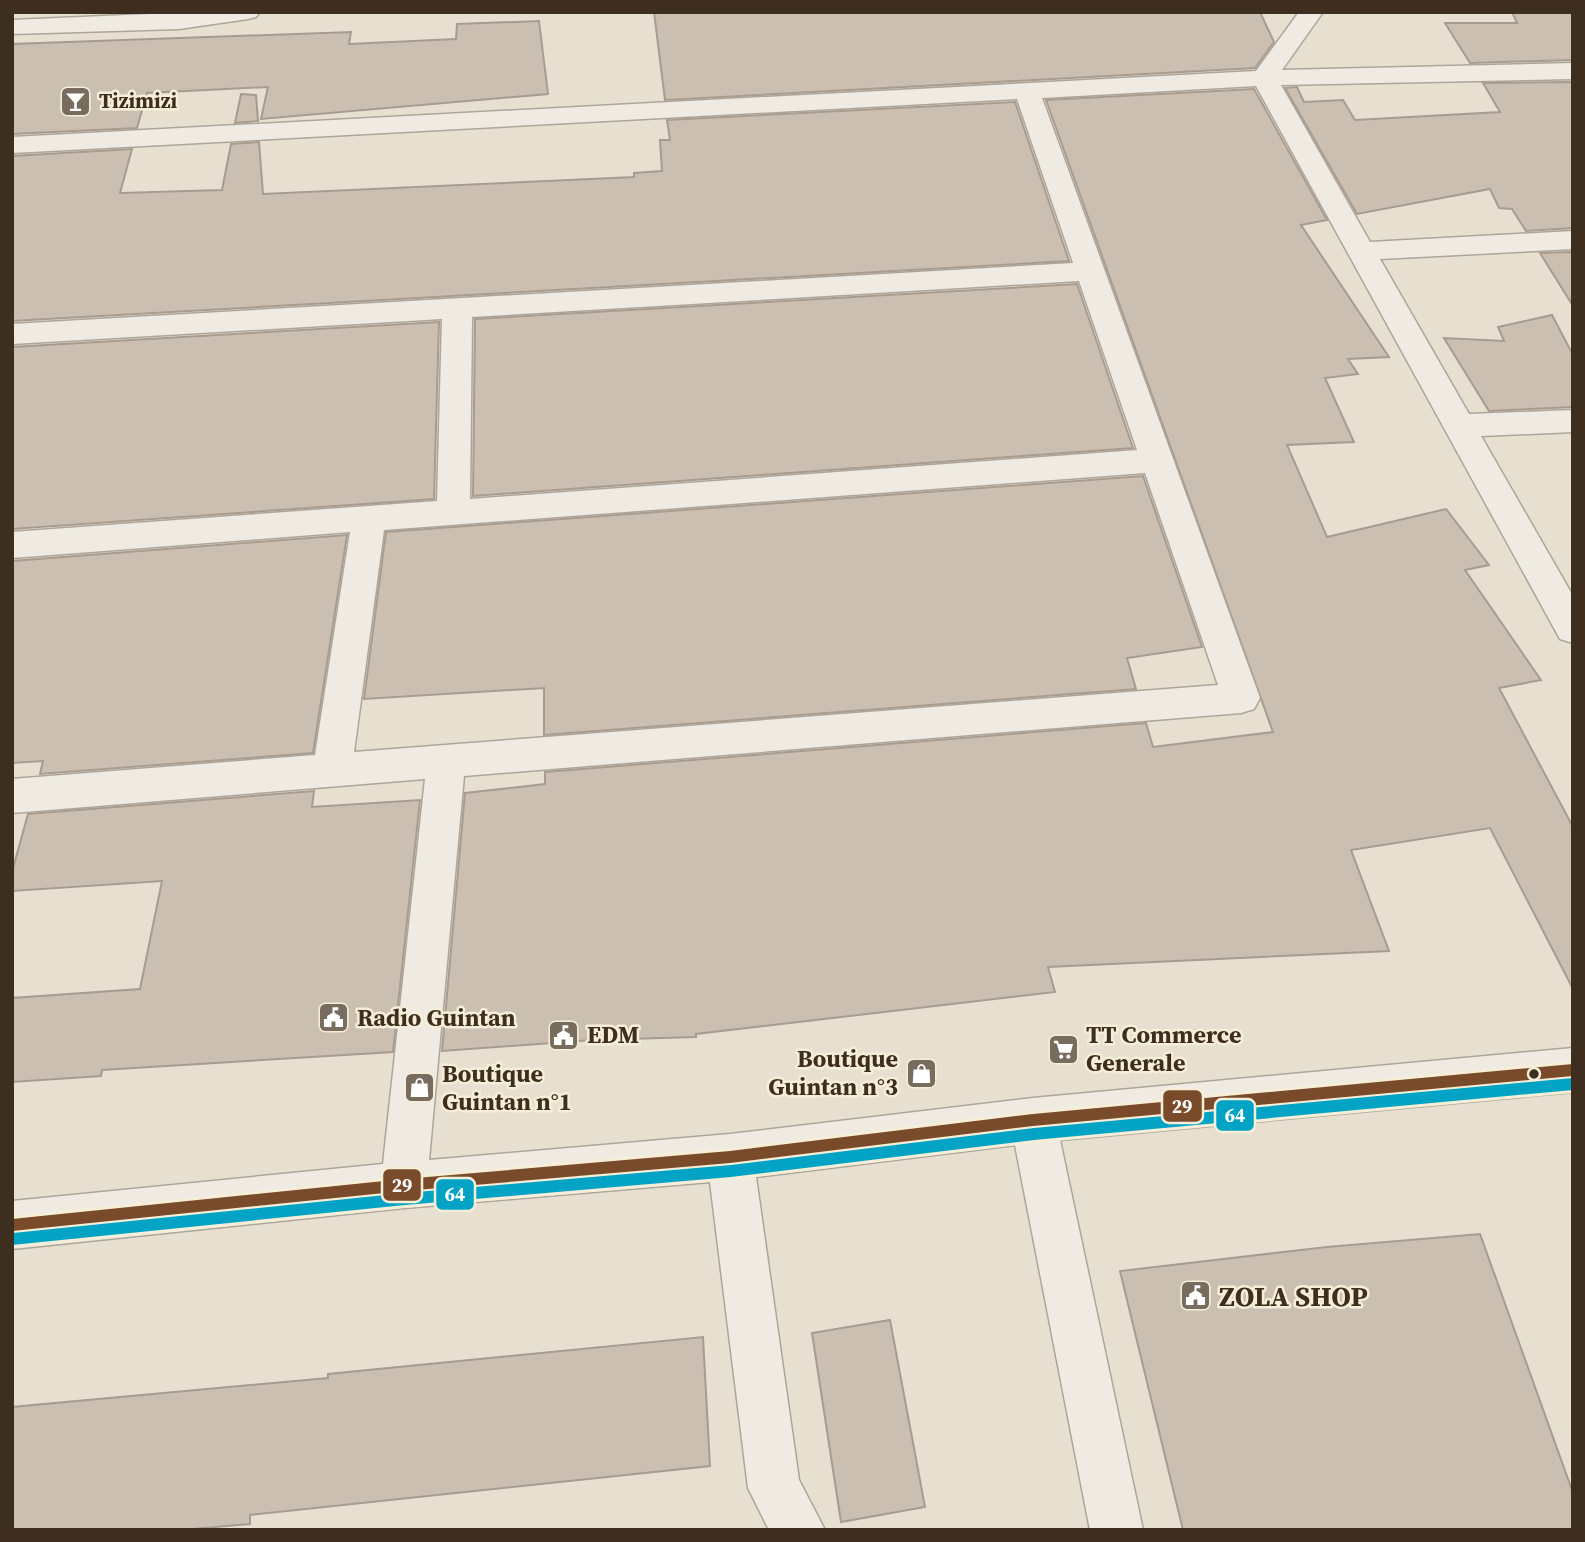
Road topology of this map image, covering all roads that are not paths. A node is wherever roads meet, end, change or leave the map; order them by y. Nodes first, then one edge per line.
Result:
1 (248, 12) edge
2 (1311, 12) edge
3 (186, 17) edge
4 (12, 27) edge
5 (1573, 71) edge
6 (1264, 78) junction
7 (1027, 91) junction
8 (12, 145) edge
9 (1573, 240) edge
10 (1361, 251) junction
11 (1090, 271) junction
12 (457, 309) junction
13 (12, 334) edge
14 (1573, 421) edge
15 (1460, 426) junction
16 (1157, 460) junction
17 (453, 512) junction
18 (369, 519) junction
19 (12, 545) edge
20 (1573, 629) edge
21 (446, 762) junction
22 (332, 771) junction
23 (12, 796) edge
24 (1573, 1070) edge
25 (1032, 1120) junction
26 (730, 1157) junction
27 (404, 1185) junction
28 (12, 1224) edge
29 (1117, 1529) edge
30 (799, 1530) edge
31 (1111, 1530) edge

1 - 3 street
2 - 6 street
3 - 4 street
5 - 6 street
6 - 7 street
6 - 10 street
7 - 8 street
7 - 11 street
9 - 10 street
10 - 15 street
11 - 12 street
11 - 16 street
12 - 13 street
12 - 17 street
14 - 15 street
15 - 20 street
16 - 17 street
16 - 21 street
17 - 18 street
18 - 19 street
18 - 22 street
21 - 22 street
21 - 27 street
22 - 23 street
24 - 25 street
25 - 26 street
25 - 29 street
26 - 27 street
26 - 30 street
27 - 28 street
29 - 31 street

